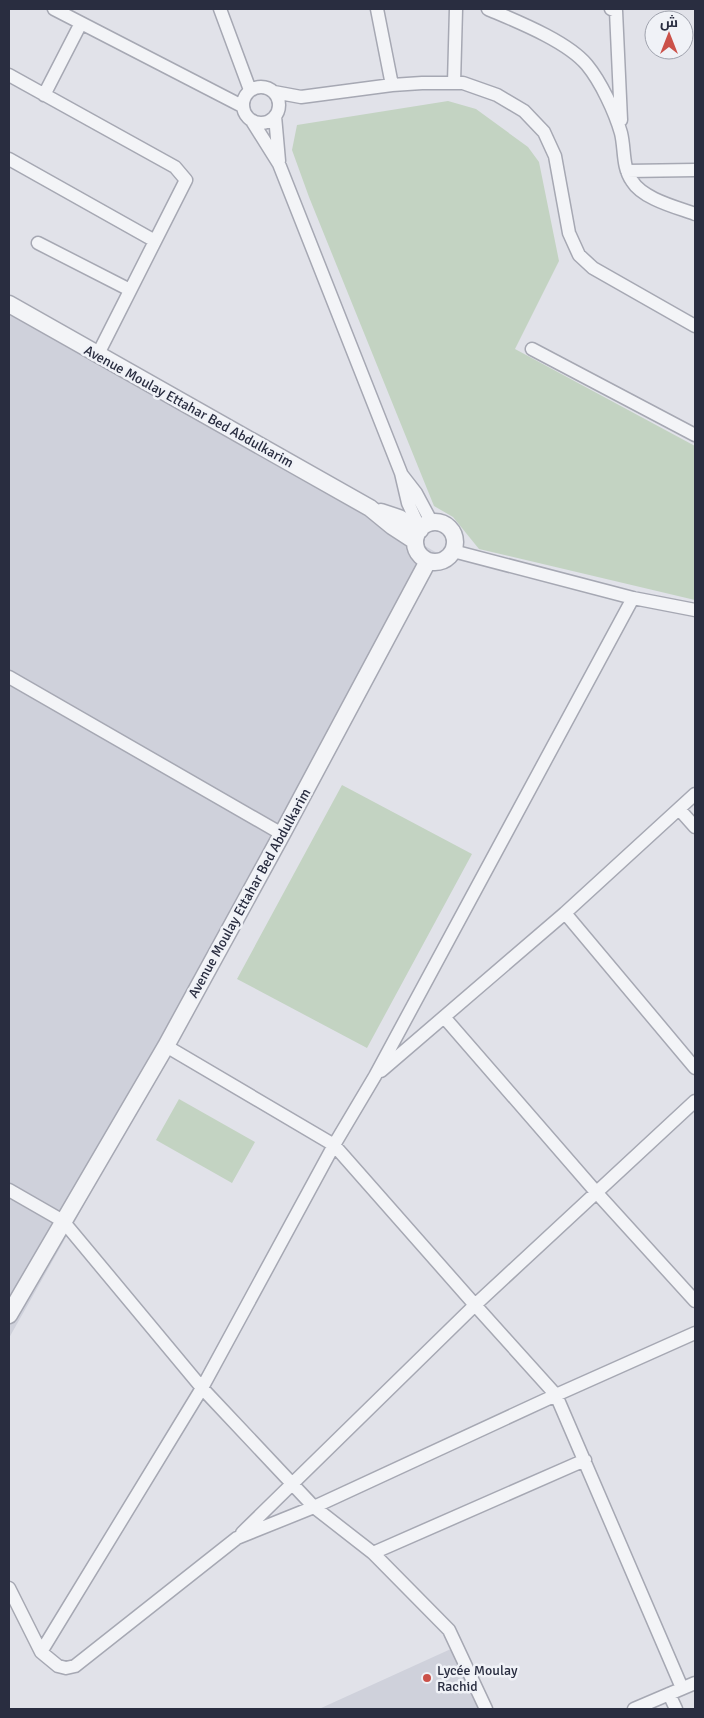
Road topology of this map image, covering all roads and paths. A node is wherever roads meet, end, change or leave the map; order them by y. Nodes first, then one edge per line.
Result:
1 (54, 9) edge
2 (220, 9) edge
3 (377, 9) edge
4 (456, 9) edge
5 (488, 9) edge
6 (614, 9) edge
7 (81, 23) junction
8 (9, 76) edge
9 (454, 83) junction
10 (392, 85) junction
11 (250, 90) junction
12 (274, 92) junction
13 (44, 95) junction
14 (301, 97) junction
15 (242, 106) junction
16 (277, 113) junction
17 (252, 121) junction
18 (622, 135) junction
19 (9, 160) edge
20 (279, 164) junction
21 (695, 170) edge
22 (628, 171) junction
23 (695, 214) edge
24 (155, 241) junction
25 (38, 243) dead end
26 (130, 290) junction
27 (9, 304) edge
28 (695, 326) edge
29 (532, 349) dead end
30 (98, 354) junction
31 (695, 435) edge
32 (422, 530) junction
33 (453, 551) junction
34 (428, 561) junction
35 (632, 598) junction
36 (695, 610) edge
37 (9, 677) edge
38 (695, 794) edge
39 (679, 809) junction
40 (695, 828) edge
41 (282, 834) junction
42 (565, 912) junction
43 (444, 1017) junction
44 (166, 1046) junction
45 (695, 1068) edge
46 (375, 1076) junction
47 (695, 1101) edge
48 (334, 1145) junction
49 (9, 1190) edge
50 (596, 1192) junction
51 (62, 1221) junction
52 (695, 1301) edge
53 (475, 1305) junction
54 (9, 1315) edge
55 (695, 1333) edge
56 (202, 1388) junction
57 (556, 1395) junction
58 (585, 1460) junction
59 (292, 1484) junction
60 (314, 1507) junction
61 (237, 1538) junction
62 (373, 1553) junction
63 (9, 1588) edge
64 (41, 1652) junction
65 (695, 1683) edge
66 (682, 1688) junction
67 (669, 1694) junction
68 (486, 1709) edge
69 (634, 1709) edge
70 (676, 1709) edge

1 - 7 street
2 - 11 street
3 - 10 street
4 - 9 street
5 - 18 street
6 - 18 street
7 - 13 street
7 - 15 street
8 - 13 street
9 - 10 street
9 - 28 street
10 - 14 street
11 - 12 street
11 - 15 street
12 - 14 street
12 - 16 street
13 - 24 street
14 - 16 street
15 - 17 street
16 - 17 street
16 - 20 street
17 - 20 street
18 - 22 street
19 - 24 street
20 - 32 street
21 - 22 street
22 - 23 street
24 - 26 street
25 - 26 street
26 - 30 street
27 - 30 street, Avenue Moulay Ettahar Bed Abdulkarim
29 - 31 street
30 - 32 street, Avenue Moulay Ettahar Bed Abdulkarim
32 - 33 street
32 - 34 street
33 - 34 street
33 - 35 street
34 - 41 street, Avenue Moulay Ettahar Bed Abdulkarim
35 - 36 street
35 - 46 street
37 - 41 street
38 - 39 street
39 - 40 street
39 - 42 street
41 - 44 street, Avenue Moulay Ettahar Bed Abdulkarim
42 - 43 street
42 - 45 street
43 - 46 street
43 - 50 street
44 - 48 street
44 - 51 street, Avenue Moulay Ettahar Bed Abdulkarim
46 - 48 street
47 - 50 street
48 - 53 street
48 - 56 street
49 - 51 street
50 - 52 street
50 - 53 street
51 - 54 street, Avenue Moulay Ettahar Bed Abdulkarim
51 - 56 street
53 - 57 street
53 - 59 street
55 - 57 street
56 - 59 street
56 - 64 street
57 - 58 street
57 - 60 street
58 - 62 street
58 - 66 street
59 - 60 street
59 - 61 street
60 - 61 street
60 - 62 street
61 - 64 street
62 - 68 street
63 - 64 street
65 - 66 street
66 - 67 street
67 - 69 street
67 - 70 street

